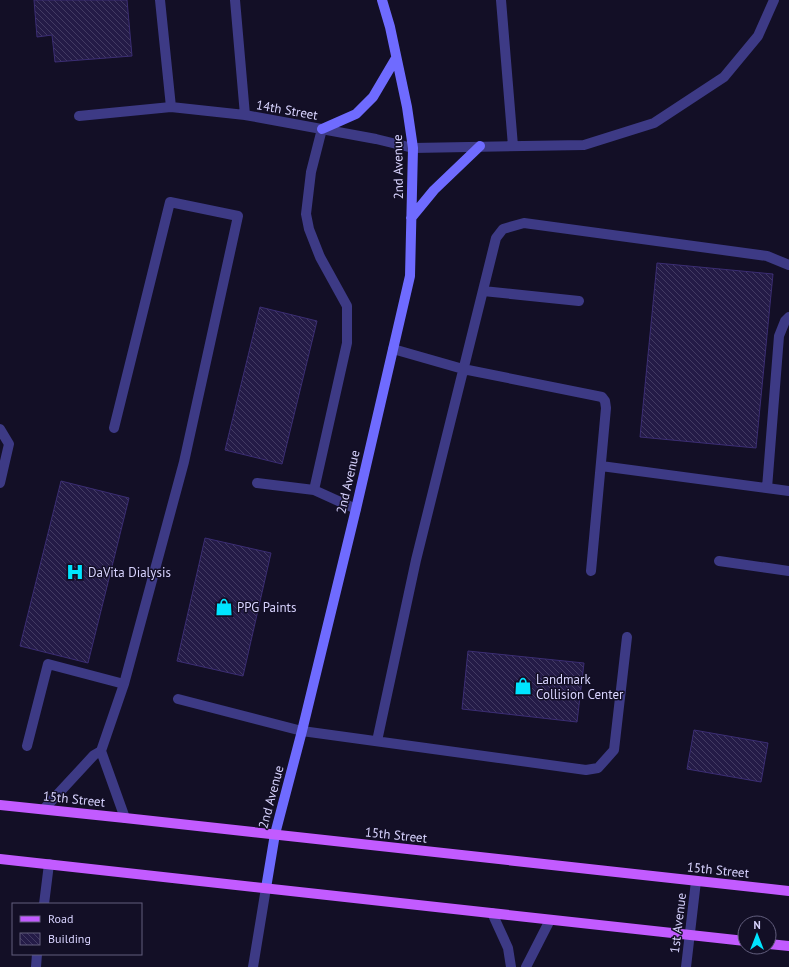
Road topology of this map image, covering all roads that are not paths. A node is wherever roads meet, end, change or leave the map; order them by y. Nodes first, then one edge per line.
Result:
1 (160, 0) edge
2 (236, 0) edge
3 (382, 0) edge
4 (501, 0) edge
5 (774, 0) edge
6 (396, 58) junction
7 (171, 107) junction
8 (245, 115) junction
9 (79, 116) dead end
10 (322, 129) junction
11 (480, 146) junction
12 (513, 146) junction
13 (413, 148) junction
14 (411, 218) junction
15 (789, 265) edge
16 (483, 290) junction
17 (579, 301) dead end
18 (789, 317) edge
19 (393, 349) junction
20 (463, 369) junction
21 (114, 428) dead end
22 (0, 429) edge
23 (601, 466) junction
24 (0, 483) edge
25 (257, 483) dead end
26 (766, 488) junction
27 (314, 490) junction
28 (789, 491) edge
29 (356, 509) junction
30 (719, 561) dead end
31 (590, 571) dead end
32 (789, 571) edge
33 (627, 637) dead end
34 (124, 684) junction
35 (178, 699) dead end
36 (302, 731) junction
37 (377, 741) junction
38 (27, 746) dead end
39 (101, 751) junction
40 (0, 805) edge
41 (44, 809) junction
42 (126, 818) junction
43 (274, 834) junction
44 (0, 859) edge
45 (49, 864) junction
46 (696, 881) junction
47 (266, 888) junction
48 (789, 891) edge
49 (44, 903) edge
50 (492, 914) junction
51 (550, 920) junction
52 (690, 936) junction
53 (737, 940) edge
54 (777, 945) edge
55 (789, 946) edge
56 (37, 955) edge
57 (36, 967) edge
58 (253, 967) edge
59 (510, 967) edge
60 (526, 967) edge
61 (686, 967) edge

1 - 7 street
2 - 8 street, 14th Street
3 - 6 street, 2nd Avenue
4 - 12 street
5 - 12 street, 14th Street
6 - 10 street
6 - 13 street, 2nd Avenue
7 - 8 street
7 - 9 street
8 - 10 street, 14th Street
10 - 13 street, 14th Street
10 - 27 street
11 - 12 street, 14th Street
11 - 13 street, 14th Street
11 - 14 street
13 - 14 street, 2nd Avenue
14 - 19 street, 2nd Avenue
15 - 16 street
16 - 17 street
16 - 20 street
18 - 26 street
19 - 20 street
19 - 29 street, 2nd Avenue
20 - 23 street
20 - 37 street
21 - 34 street
22 - 24 street
23 - 26 street
23 - 31 street
25 - 27 street
26 - 28 street
27 - 29 street
29 - 36 street, 2nd Avenue
30 - 32 street
33 - 37 street
34 - 38 street
34 - 39 street
35 - 36 street
36 - 37 street
36 - 43 street, 2nd Avenue
39 - 41 street
39 - 42 street
40 - 41 main road, 15th Street
41 - 42 main road, 15th Street
42 - 43 main road, 15th Street
43 - 46 main road, 15th Street
43 - 47 street, 2nd Avenue
44 - 45 main road
45 - 47 main road
45 - 49 street
46 - 48 main road, 15th Street
46 - 52 street, 1st Avenue
47 - 50 main road
47 - 58 street, 2nd Avenue
50 - 51 main road
50 - 59 street
51 - 52 main road
51 - 60 street
52 - 53 main road
52 - 61 street, 1st Avenue
54 - 55 main road
56 - 57 street

